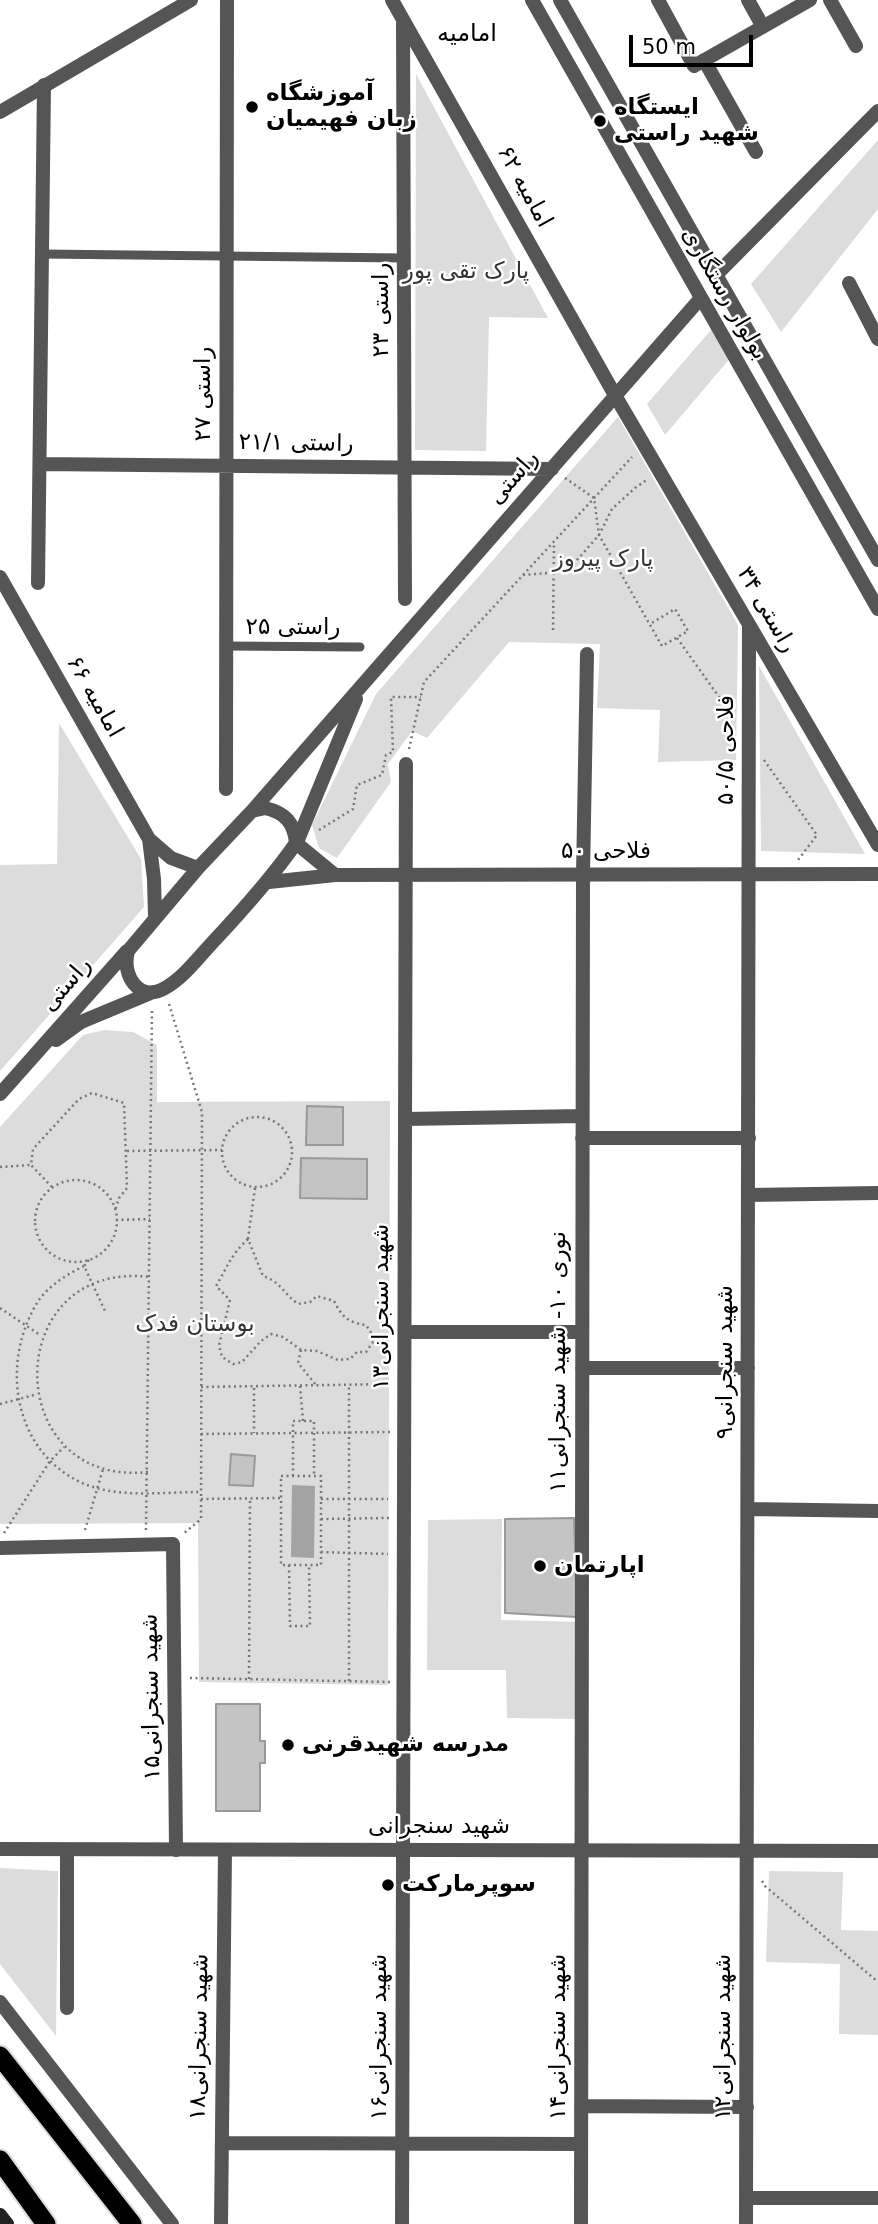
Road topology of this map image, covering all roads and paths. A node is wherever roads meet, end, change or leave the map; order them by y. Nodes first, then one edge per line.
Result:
1 (191, 0) edge
2 (228, 0) edge
3 (392, 0) edge
4 (532, 0) edge
5 (560, 0) edge
6 (657, 0) edge
7 (748, 0) edge
8 (810, 0) edge
9 (830, 0) edge
10 (403, 21) junction
11 (763, 27) junction
12 (856, 46) dead end
13 (699, 63) junction
14 (44, 85) junction
15 (878, 111) edge
16 (0, 112) edge
17 (756, 152) dead end
18 (42, 254) junction
19 (227, 256) junction
20 (404, 258) junction
21 (716, 275) junction
22 (849, 283) dead end
23 (700, 299) junction
24 (878, 339) edge
25 (616, 397) junction
26 (644, 444) junction
27 (40, 464) junction
28 (226, 466) junction
29 (405, 468) junction
30 (552, 469) junction
31 (660, 472) junction
32 (594, 498) junction
33 (599, 535) junction
34 (554, 541) junction
35 (878, 560) edge
36 (554, 573) junction
37 (523, 575) junction
38 (0, 578) edge
39 (38, 583) dead end
40 (4, 597) edge
41 (405, 599) dead end
42 (878, 609) edge
43 (650, 624) junction
44 (749, 626) junction
45 (553, 630) dead end
46 (226, 646) junction
47 (360, 647) dead end
48 (587, 654) dead end
49 (361, 686) junction
50 (421, 697) junction
51 (406, 764) joint
52 (226, 789) dead end
53 (252, 811) junction
54 (149, 839) junction
55 (296, 844) junction
56 (878, 845) edge
57 (198, 868) junction
58 (749, 874) junction
59 (878, 874) edge
60 (335, 875) junction
61 (583, 875) junction
62 (406, 876) junction
63 (269, 882) junction
64 (155, 916) junction
65 (128, 951) junction
66 (159, 991) junction
67 (40, 1050) junction
68 (0, 1094) edge
69 (582, 1116) junction
70 (405, 1119) junction
71 (582, 1138) junction
72 (749, 1138) junction
73 (222, 1150) junction
74 (127, 1151) junction
75 (151, 1151) junction
76 (202, 1151) junction
77 (31, 1165) junction
78 (0, 1167) edge
79 (52, 1187) junction
80 (255, 1188) junction
81 (878, 1192) edge
82 (749, 1195) junction
83 (115, 1210) junction
84 (150, 1219) junction
85 (116, 1220) junction
86 (248, 1239) junction
87 (91, 1259) junction
88 (84, 1266) junction
89 (150, 1277) junction
90 (92, 1283) junction
91 (0, 1308) edge
92 (106, 1313) dead end
93 (23, 1326) junction
94 (405, 1332) junction
95 (582, 1332) junction
96 (40, 1335) junction
97 (375, 1339) junction
98 (37, 1342) dead end
99 (300, 1350) junction
100 (582, 1368) junction
101 (748, 1368) junction
102 (32, 1372) dead end
103 (32, 1380) dead end
104 (405, 1384) junction
105 (300, 1385) junction
106 (316, 1385) junction
107 (349, 1385) junction
108 (254, 1386) junction
109 (33, 1387) dead end
110 (201, 1387) junction
111 (34, 1395) junction
112 (15, 1399) junction
113 (36, 1402) dead end
114 (0, 1404) edge
115 (38, 1409) dead end
116 (303, 1421) junction
117 (349, 1432) junction
118 (404, 1432) junction
119 (254, 1433) junction
120 (293, 1433) junction
121 (314, 1433) junction
122 (201, 1434) junction
123 (64, 1447) junction
124 (50, 1461) junction
125 (103, 1469) junction
126 (148, 1472) junction
127 (293, 1476) junction
128 (314, 1476) junction
129 (97, 1488) junction
130 (148, 1491) junction
131 (201, 1492) junction
132 (250, 1498) junction
133 (281, 1498) junction
134 (201, 1499) junction
135 (321, 1499) junction
136 (349, 1499) junction
137 (404, 1499) junction
138 (748, 1509) junction
139 (878, 1511) edge
140 (349, 1518) junction
141 (404, 1518) junction
142 (321, 1519) junction
143 (0, 1539) edge
144 (146, 1544) junction
145 (173, 1544) junction
146 (81, 1545) junction
147 (0, 1548) edge
148 (321, 1552) junction
149 (349, 1553) junction
150 (404, 1555) junction
151 (289, 1565) junction
152 (309, 1565) junction
153 (175, 1678) junction
154 (249, 1679) junction
155 (348, 1681) junction
156 (404, 1682) junction
157 (0, 1849) edge
158 (581, 1849) junction
159 (67, 1850) junction
160 (176, 1850) junction
161 (225, 1850) junction
162 (403, 1850) junction
163 (747, 1850) junction
164 (878, 1851) edge
165 (878, 1982) edge
166 (0, 2002) edge
167 (67, 2008) dead end
168 (0, 2056) edge
169 (581, 2106) junction
170 (747, 2107) junction
171 (222, 2143) junction
172 (402, 2144) junction
173 (581, 2144) junction
174 (0, 2160) edge
175 (746, 2198) junction
176 (878, 2198) edge
177 (0, 2215) edge
178 (7, 2224) edge
179 (46, 2224) edge
180 (132, 2224) edge
181 (172, 2224) edge
182 (221, 2224) edge
183 (402, 2224) edge
184 (581, 2224) edge
185 (746, 2224) edge

1 - 14 street
2 - 19 street, راستی ۲۷
3 - 10 street, امامیه ۶۲
4 - 23 street, بولوار رستگاری
5 - 21 street, بولوار رستگاری
6 - 13 street
7 - 11 street
8 - 11 street
9 - 12 street
10 - 20 street, راستی ۲۳
10 - 25 street, امامیه ۶۲
11 - 13 street
13 - 17 street
14 - 16 street
14 - 18 street
15 - 21 street
18 - 19 lane
18 - 27 street
19 - 20 lane
19 - 28 street, راستی ۲۷
20 - 29 street, راستی ۲۳
21 - 35 street, بولوار رستگاری
22 - 24 street
23 - 25 street, راستی
23 - 42 street, بولوار رستگاری
25 - 26 street, راستی ۳۴
25 - 30 street, راستی
26 - 31 street, راستی ۳۴
26 - 32 path
27 - 28 street, راستی ۲۱/۱
27 - 39 street
28 - 29 street, راستی ۲۱/۱
28 - 46 street, راستی ۲۷
29 - 30 street, راستی ۲۱/۱
29 - 41 street, راستی ۲۳
30 - 32 path
30 - 49 street, راستی
31 - 33 path
31 - 44 street, راستی ۳۴
32 - 33 path
32 - 34 path
33 - 36 path
33 - 43 path
34 - 36 path
34 - 37 path
36 - 37 path
36 - 45 path
37 - 50 path
38 - 40 street, امامیه ۶۶
40 - 54 street, امامیه ۶۶
43 - 43 path
44 - 56 street, راستی ۳۴
44 - 58 street, فلاحی ۵۰/۵
46 - 47 lane, راستی ۲۵
46 - 52 street, راستی ۲۷
48 - 61 street, نوری ۱۰- شهید سنجرانی۱۱
49 - 53 street, راستی
49 - 55 street, راستی
50 - 51 path
50 - 55 path
51 - 62 street, شهید سنجرانی۱۳
53 - 55 street
53 - 57 street, راستی
54 - 57 street
54 - 64 street
55 - 60 street
55 - 63 street, راستی
57 - 64 street, راستی
58 - 59 street, فلاحی ۵۰
58 - 61 street, فلاحی ۵۰
58 - 72 street, شهید سنجرانی۹
60 - 62 street, فلاحی ۵۰
60 - 63 street, فلاحی ۵۰
61 - 62 street, فلاحی ۵۰
61 - 69 street, نوری ۱۰- شهید سنجرانی۱۱
62 - 70 street, شهید سنجرانی۱۳
63 - 66 street, راستی
64 - 65 street, راستی
65 - 66 street
65 - 67 street, راستی
66 - 67 street, راستی
66 - 75 path
66 - 76 path
67 - 68 street, راستی
69 - 70 street
69 - 71 street, نوری ۱۰- شهید سنجرانی۱۱
70 - 94 street, شهید سنجرانی۱۳
71 - 72 street
71 - 95 street, نوری ۱۰- شهید سنجرانی۱۱
72 - 82 street, شهید سنجرانی۹
73 - 76 path
73 - 80 path
73 - 80 path
74 - 75 path
74 - 77 path
74 - 83 path
75 - 76 path
75 - 84 path
76 - 110 path
77 - 78 path
77 - 79 path
79 - 83 path
79 - 87 path
80 - 86 path
81 - 82 street
82 - 101 street, شهید سنجرانی۹
83 - 85 path
84 - 85 path
84 - 89 path
85 - 87 path
86 - 97 path
86 - 99 path
87 - 88 path
88 - 90 path
88 - 93 path
89 - 90 path
89 - 126 path
90 - 92 path
90 - 96 path
91 - 93 path
93 - 96 path
93 - 112 path
94 - 95 street
94 - 97 path
94 - 104 street, شهید سنجرانی۱۳
95 - 100 street, نوری ۱۰- شهید سنجرانی۱۱
96 - 98 path
97 - 99 path
99 - 106 path
100 - 101 street
100 - 158 street, نوری ۱۰- شهید سنجرانی۱۱
101 - 138 street, شهید سنجرانی۹
102 - 103 path
104 - 107 path
104 - 118 street, شهید سنجرانی۱۳
105 - 106 path
105 - 108 path
105 - 116 path
106 - 107 path
107 - 117 path
108 - 110 path
108 - 119 path
109 - 111 path
110 - 122 path
111 - 112 path
111 - 113 path
112 - 114 path
112 - 124 path
115 - 123 path
116 - 120 path
116 - 121 path
117 - 118 path
117 - 121 path
117 - 136 path
118 - 137 street, شهید سنجرانی۱۳
119 - 120 path
119 - 122 path
120 - 121 path
120 - 127 path
121 - 128 path
122 - 131 path
123 - 124 path
123 - 125 path
124 - 129 path
124 - 143 path
125 - 126 path
125 - 129 path
126 - 130 path
127 - 128 path
127 - 133 path
128 - 135 path
129 - 130 path
129 - 146 path
130 - 131 path
130 - 144 path
131 - 134 path
132 - 133 path
132 - 134 path
132 - 154 path
133 - 151 path
134 - 145 path
135 - 136 path
135 - 142 path
136 - 137 path
136 - 140 path
137 - 141 street, شهید سنجرانی۱۳
138 - 139 street
138 - 163 street, شهید سنجرانی۹
140 - 141 path
140 - 142 path
140 - 149 path
141 - 150 street, شهید سنجرانی۱۳
142 - 148 path
144 - 145 street
144 - 146 street
145 - 153 street, شهید سنجرانی۱۵
146 - 147 street
148 - 149 path
148 - 152 path
149 - 150 path
149 - 155 path
150 - 156 street, شهید سنجرانی۱۳
151 - 152 path
151 - 152 path
153 - 154 path
153 - 160 street, شهید سنجرانی۱۵
154 - 155 path
155 - 156 path
156 - 162 street, شهید سنجرانی۱۳
157 - 159 street, شهید سنجرانی
158 - 162 street, شهید سنجرانی
158 - 163 street, شهید سنجرانی
158 - 169 street, شهید سنجرانی۱۴
159 - 160 street, شهید سنجرانی
159 - 167 street
160 - 161 street, شهید سنجرانی
161 - 162 street, شهید سنجرانی
161 - 171 street, شهید سنجرانی۱۸
162 - 172 street, شهید سنجرانی۱۶
163 - 164 street, شهید سنجرانی
163 - 165 path
163 - 170 street, شهید سنجرانی۱۲
166 - 181 street
168 - 180 highway
169 - 170 street
169 - 173 street, شهید سنجرانی۱۴
170 - 175 street, شهید سنجرانی۱۲
171 - 172 street
171 - 182 street, شهید سنجرانی۱۸
172 - 173 street
172 - 183 street, شهید سنجرانی۱۶
173 - 184 street, شهید سنجرانی۱۴
174 - 179 highway
175 - 176 street
175 - 185 street, شهید سنجرانی۱۲
177 - 178 main road

